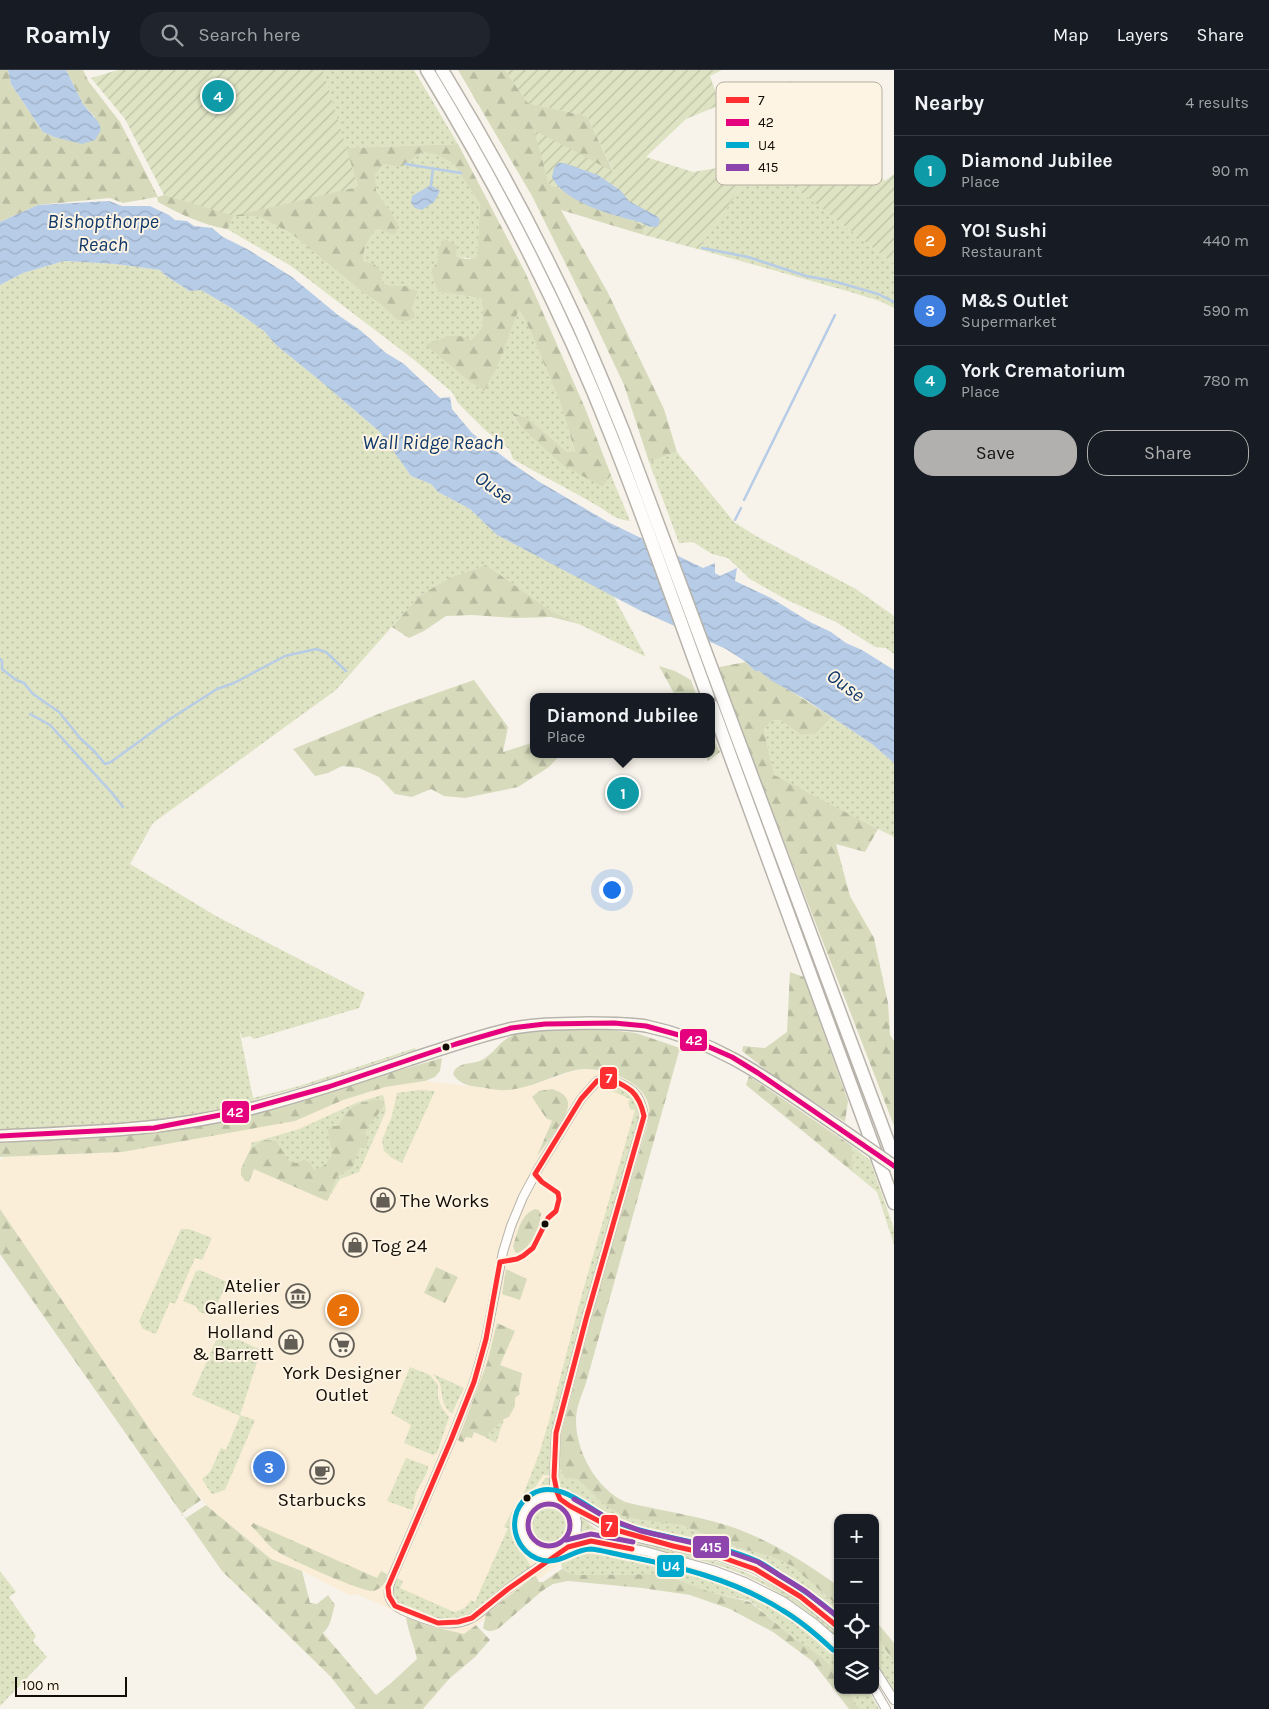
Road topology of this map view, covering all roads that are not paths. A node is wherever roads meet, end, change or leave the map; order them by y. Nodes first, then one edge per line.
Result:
1 (427, 70) edge
2 (442, 70) edge
3 (618, 435) junction
4 (707, 693) edge
5 (715, 714) edge
6 (0, 1136) edge
7 (894, 1158) edge
8 (894, 1166) edge
9 (894, 1203) edge
10 (560, 1499) junction
11 (570, 1506) junction
12 (568, 1547) junction
13 (559, 1552) junction
14 (834, 1624) edge
15 (834, 1640) edge
16 (879, 1676) edge
17 (877, 1694) edge
18 (894, 1700) edge
19 (886, 1709) edge

1 - 3 highway
2 - 3 highway
3 - 4 highway
3 - 7 highway
5 - 9 highway
6 - 8 main road, bridge
10 - 11 street
10 - 13 street
10 - 13 street
11 - 12 street
11 - 14 street
12 - 13 street
12 - 15 street
16 - 18 street
17 - 19 street

